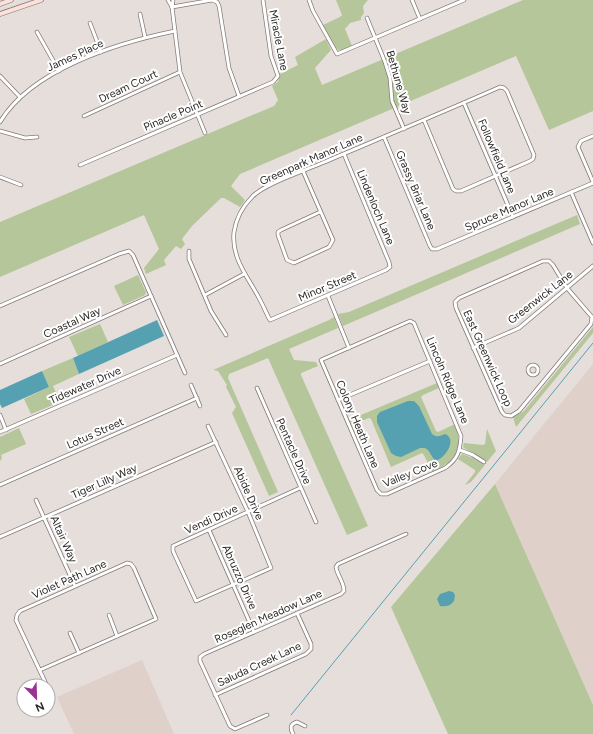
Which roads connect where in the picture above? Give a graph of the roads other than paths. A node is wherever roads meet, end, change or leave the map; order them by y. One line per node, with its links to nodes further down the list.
1 (11, 0): 9 (main road)
2 (41, 0): 11 (main road)
3 (168, 0): 10 (street)
4 (173, 0): 10 (street)
5 (263, 0): 24 (street, Miracle Lane)
6 (309, 0): 19 (street)
7 (412, 0): 14 (street)
8 (464, 0): 14 (street)
9 (0, 4)
10 (172, 7): 16 (street); 25 (street)
11 (0, 14)
12 (140, 14): 18 (street)
13 (367, 18): 19 (street, Bethune Way)
14 (420, 19): 19 (street)
15 (90, 23): 20 (street)
16 (175, 31): 18 (street, James Place); 22 (street)
17 (38, 32): 21 (street)
18 (145, 37): 20 (street, James Place)
19 (376, 38): 32 (street, Bethune Way)
20 (101, 52): 21 (street, James Place)
21 (59, 71): 26 (street, James Place)
22 (180, 72): 28 (street); 29 (street, Dream Court)
23 (0, 76): 26 (street)
24 (274, 82): 25 (street, Pinacle Point)
25 (240, 96): 28 (street, Pinacle Point)
26 (20, 97): 31 (street, James Place)
27 (464, 103): 30 (street, Greenpark Manor Lane); 41 (street, Followfield Lane); 41 (street, Greenpark Manor Lane)
28 (197, 114): 34 (street); 39 (street, Pinacle Point)
29 (84, 116)
30 (424, 120): 32 (street, Greenpark Manor Lane); 41 (street)
31 (0, 122)
32 (404, 129): 37 (street, Greenpark Manor Lane)
33 (0, 131): 36 (street)
34 (205, 133)
35 (593, 136): 43 (street)
36 (37, 137)
37 (384, 137): 38 (street, Greenpark Manor Lane); 49 (street, Grassy Briar Lane)
38 (344, 154): 40 (street, Greenpark Manor Lane); 52 (street, Lindenloch Lane)
39 (80, 165)
40 (303, 172): 46 (street); 53 (street, Greenpark Manor Lane)
41 (496, 176): 47 (street, Followfield Lane)
42 (0, 177): 44 (street)
43 (593, 182): 45 (street, Spruce Manor Lane)
44 (21, 185)
45 (572, 192): 47 (street, Spruce Manor Lane); 48 (street)
46 (320, 212): 46 (street)
47 (513, 217): 49 (street, Spruce Manor Lane)
48 (593, 243)
49 (432, 249)
50 (189, 251): 55 (street)
51 (593, 266): 54 (street, Greenwick Lane)
52 (390, 267): 57 (street, Minor Street)
53 (244, 274): 55 (street); 59 (street, Greenpark Manor Lane)
54 (567, 288): 62 (street, Greenwick Lane); 62 (street, East Greenwick Loop); 68 (street)
55 (205, 295): 60 (street)
56 (151, 296): 58 (street); 63 (street); 65 (street, Coastal Way)
57 (328, 296): 59 (street, Minor Street); 61 (street)
58 (0, 306)
59 (270, 320)
60 (226, 335)
61 (349, 348): 64 (street, Lincoln Ridge Lane); 72 (street, Colony Heath Lane)
62 (473, 348): 68 (street, East Greenwick Loop)
63 (177, 354): 66 (street); 76 (street, Tidewater Drive)
64 (430, 361): 72 (street); 79 (street, Lincoln Ridge Lane)
65 (0, 364)
66 (185, 372)
67 (537, 373): 68 (street)
68 (545, 379)
69 (191, 385): 71 (street)
70 (256, 388): 82 (street, Pentacle Drive)
71 (197, 398): 73 (street); 81 (street, Lotus Street)
72 (338, 400): 83 (street, Colony Heath Lane)
73 (200, 406)
74 (0, 415): 76 (street)
75 (208, 426): 78 (street, Abide Drive)
76 (6, 430): 77 (street, Tidewater Drive)
77 (0, 432)
78 (216, 442): 85 (street, Abide Drive); 86 (street, Tiger Lilly Way)
79 (460, 450): 80 (street); 83 (street, Valley Cove)
80 (484, 462)
81 (0, 485)
82 (300, 488): 85 (street, Vendi Drive); 87 (street, Pentacle Drive)
83 (381, 494)
84 (36, 500): 86 (street, Altair Way)
85 (248, 512): 88 (street, Vendi Drive); 91 (street, Abide Drive)
86 (44, 518): 90 (street, Tiger Lilly Way); 92 (street, Altair Way)
87 (316, 522)
88 (209, 530): 91 (street, Abruzzo Drive); 91 (street, Vendi Drive)
89 (406, 534): 93 (street, Roseglen Meadow Lane)
90 (0, 537)
91 (234, 585): 95 (street, Abruzzo Drive)
92 (75, 586): 97 (street, Violet Path Lane); 99 (street, Violet Path Lane)
93 (297, 613): 95 (street, Roseglen Meadow Lane); 101 (street, Saluda Creek Lane)
94 (108, 615): 97 (street)
95 (254, 632): 101 (street, Roseglen Meadow Lane)
96 (70, 633): 98 (street)
97 (117, 636): 98 (street)
98 (79, 653): 99 (street)
99 (40, 670): 100 (street)
100 (44, 678)
101 (215, 695): 102 (street)
102 (267, 715)
103 (304, 726): 104 (street)
104 (293, 734)

